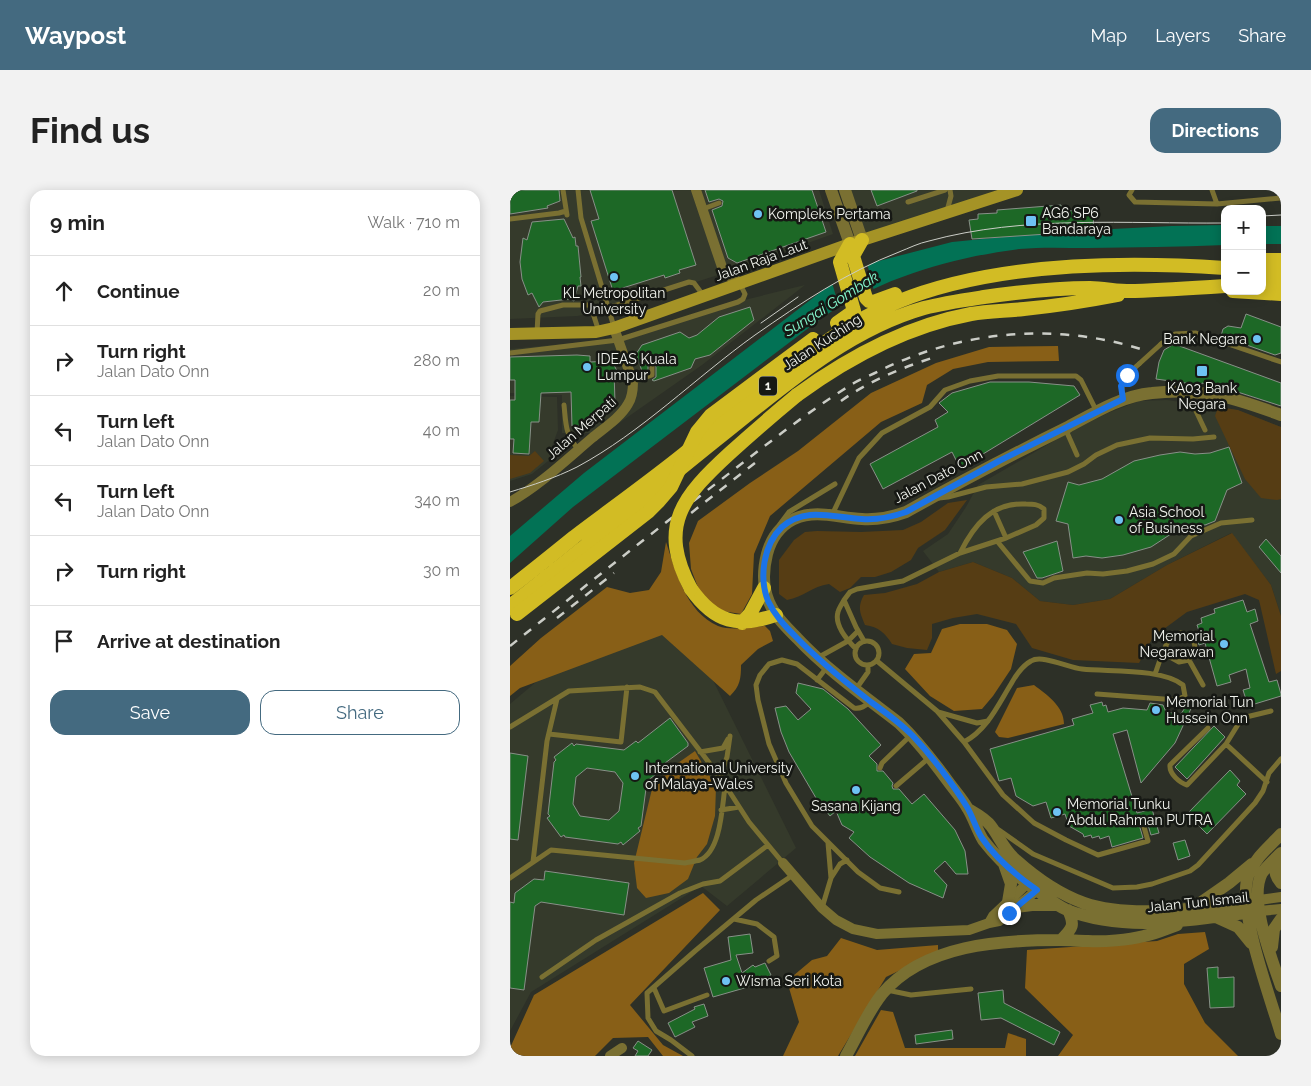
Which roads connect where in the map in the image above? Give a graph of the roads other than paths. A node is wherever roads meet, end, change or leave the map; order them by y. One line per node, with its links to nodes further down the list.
1 (563, 190): 18 (lane)
2 (578, 190): 21 (lane)
3 (696, 190): 16 (street)
4 (831, 190): 19 (street)
5 (845, 190): 19 (street)
6 (945, 190): 13 (lane)
7 (950, 190): 17 (lane)
8 (1018, 190): 11 (main road, Jalan Raja Laut)
9 (1132, 190): 15 (lane)
10 (1212, 190): 15 (lane)
11 (1000, 193): 17 (main road, Jalan Raja Laut)
12 (1281, 198): 15 (lane)
13 (908, 202)
14 (719, 204): 16 (lane)
15 (1217, 204)
16 (702, 209): 33 (street)
17 (946, 212): 19 (main road, Jalan Raja Laut)
18 (510, 220)
19 (855, 247): 27 (highway); 33 (main road, Jalan Raja Laut); 74 (highway, bridge)
20 (598, 249): 21 (lane)
21 (592, 251): 29 (lane)
22 (1266, 260): 23 (highway)
23 (1281, 260)
24 (1221, 261): 25 (highway)
25 (1169, 264): 27 (highway, Jalan Kuching / 1); 28 (highway, Jalan Kuching / 1)
26 (604, 268): 29 (lane)
27 (1066, 268): 71 (highway, Jalan Kuching / 1)
28 (1221, 268)
29 (597, 270): 42 (lane)
30 (1266, 270): 31 (highway)
31 (1281, 270)
32 (1281, 282): 34 (highway)
33 (740, 283): 41 (main road, Jalan Raja Laut); 46 (lane)
34 (1266, 283)
35 (1221, 286): 36 (highway, Jalan Kuching / 1)
36 (1166, 290): 37 (highway); 38 (highway, Jalan Kuching / 1)
37 (1221, 291)
38 (1133, 292): 74 (highway, Jalan Kuching / 1); 76 (highway, bridge)
39 (1266, 293): 40 (highway)
40 (1281, 294)
41 (704, 296): 42 (lane); 46 (main road, Jalan Raja Laut)
42 (608, 308): 46 (lane)
43 (599, 332): 45 (main road, Jalan Raja Laut); 45 (lane); 46 (main road, Jalan Raja Laut)
44 (510, 334): 45 (main road, Jalan Raja Laut)
45 (537, 334)
46 (616, 334): 47 (lane); 50 (street)
47 (510, 353)
48 (1281, 362): 52 (lane, bridge)
49 (652, 367): 50 (lane)
50 (633, 382): 59 (street, Jalan Merpati)
51 (1187, 392): 52 (street, Jalan Dato Onn); 55 (street, Jalan Dato Onn); 57 (lane)
52 (1123, 399): 54 (street, Jalan Dato Onn)
53 (564, 405): 59 (lane)
54 (1098, 412): 56 (street, Jalan Dato Onn); 65 (lane)
55 (1281, 415)
56 (1065, 428): 60 (lane); 62 (street, Jalan Dato Onn)
57 (1205, 430)
58 (1214, 437): 62 (lane)
59 (578, 450): 63 (street, Jalan Merpati)
60 (1078, 455)
61 (835, 484): 67 (lane)
62 (931, 498): 65 (street, Jalan Dato Onn)
63 (510, 502)
64 (994, 510): 68 (lane); 68 (lane); 70 (lane)
65 (832, 515): 67 (street, Jalan Dato Onn)
66 (1252, 520): 69 (lane)
67 (774, 537): 72 (street, Jalan Dato Onn)
68 (1006, 538): 69 (lane)
69 (997, 541): 70 (lane)
70 (960, 552): 73 (lane)
71 (510, 588)
72 (764, 588): 75 (street, Jalan Dato Onn); 76 (highway)
73 (844, 600): 77 (lane); 78 (lane)
74 (512, 613)
75 (776, 615): 76 (highway); 82 (street, Jalan Dato Onn)
76 (742, 622)
77 (858, 632): 78 (lane); 79 (lane)
78 (848, 641): 81 (lane); 82 (lane)
79 (864, 641): 81 (lane); 84 (lane)
80 (1166, 647): 83 (lane); 83 (lane); 87 (lane)
81 (856, 649): 85 (lane)
82 (816, 658): 86 (street, Jalan Dato Onn)
83 (1189, 660): 89 (lane)
84 (877, 661): 85 (lane); 95 (lane)
85 (868, 666): 91 (lane)
86 (827, 667): 88 (lane); 91 (street, Jalan Dato Onn)
87 (1155, 674): 92 (lane); 97 (lane)
88 (817, 680): 94 (lane); 118 (lane)
89 (1203, 685)
90 (627, 687): 93 (lane); 100 (lane); 104 (lane)
91 (855, 690): 94 (street, Jalan Dato Onn)
92 (1098, 694)
93 (557, 699): 98 (lane); 100 (lane)
94 (871, 702): 101 (street, Jalan Dato Onn)
95 (937, 711): 97 (lane); 102 (lane)
96 (1271, 711): 103 (lane)
97 (988, 721): 102 (lane)
98 (510, 727)
99 (1208, 728): 103 (lane)
100 (549, 734): 123 (lane)
101 (912, 735): 105 (street, Jalan Dato Onn); 107 (lane)
102 (964, 742): 115 (lane)
103 (1226, 744): 109 (lane)
104 (700, 752): 108 (lane); 108 (lane)
105 (930, 756): 111 (lane); 113 (street, Jalan Dato Onn)
106 (1281, 759): 109 (lane)
107 (880, 768)
108 (720, 777): 110 (lane)
109 (1267, 782): 116 (lane)
110 (725, 786): 112 (lane); 114 (lane)
111 (896, 786)
112 (739, 807): 114 (lane); 119 (lane)
113 (968, 808): 116 (street, Jalan Dato Onn); 125 (street, Jalan Dato Onn)
114 (721, 810): 123 (lane)
115 (1142, 820)
116 (990, 824): 129 (street, Jalan Dato Onn)
117 (1281, 834): 121 (street)
118 (828, 843): 122 (lane); 128 (lane)
119 (768, 845): 124 (lane); 148 (lane)
120 (1281, 854): 130 (street); 134 (street)
121 (1257, 859): 134 (street); 138 (street)
122 (847, 860): 128 (lane); 131 (lane)
123 (533, 862): 127 (lane)
124 (783, 863): 126 (street)
125 (1004, 864): 129 (street, Jalan Dato Onn); 133 (street)
126 (794, 874): 135 (street); 141 (lane)
127 (510, 878)
128 (831, 878): 135 (lane)
129 (1036, 883): 133 (street); 136 (street, Jalan Tun Ismail); 139 (street, Jalan Tun Ismail)
130 (1281, 883)
131 (899, 892)
132 (1281, 897): 134 (street, Jalan Tun Ismail)
133 (1012, 905): 135 (street); 136 (street)
134 (1253, 906): 137 (street, Jalan Tun Ismail); 138 (street, Jalan Tun Ismail); 140 (street, Jalan Tun Ismail); 145 (street); 146 (street)
135 (822, 908)
136 (1063, 908): 139 (street, Jalan Tun Ismail); 143 (street)
137 (1281, 909)
138 (1192, 914): 139 (street, Jalan Tun Ismail); 140 (street, Jalan Tun Ismail); 144 (street)
139 (1115, 915): 143 (street); 144 (street)
140 (1214, 917): 145 (street)
141 (734, 919): 147 (lane); 150 (lane)
142 (1281, 919): 146 (street)
143 (1068, 940): 144 (street); 152 (street)
144 (1106, 940)
145 (1256, 951): 154 (street)
146 (1271, 955): 149 (street)
147 (769, 961)
148 (542, 976)
149 (1281, 986)
150 (654, 988): 153 (lane); 157 (lane)
151 (971, 989): 152 (lane)
152 (887, 990): 158 (street)
153 (707, 995)
154 (1281, 1034)
155 (622, 1048): 156 (street)
156 (610, 1056)
157 (692, 1056)
158 (846, 1056)

